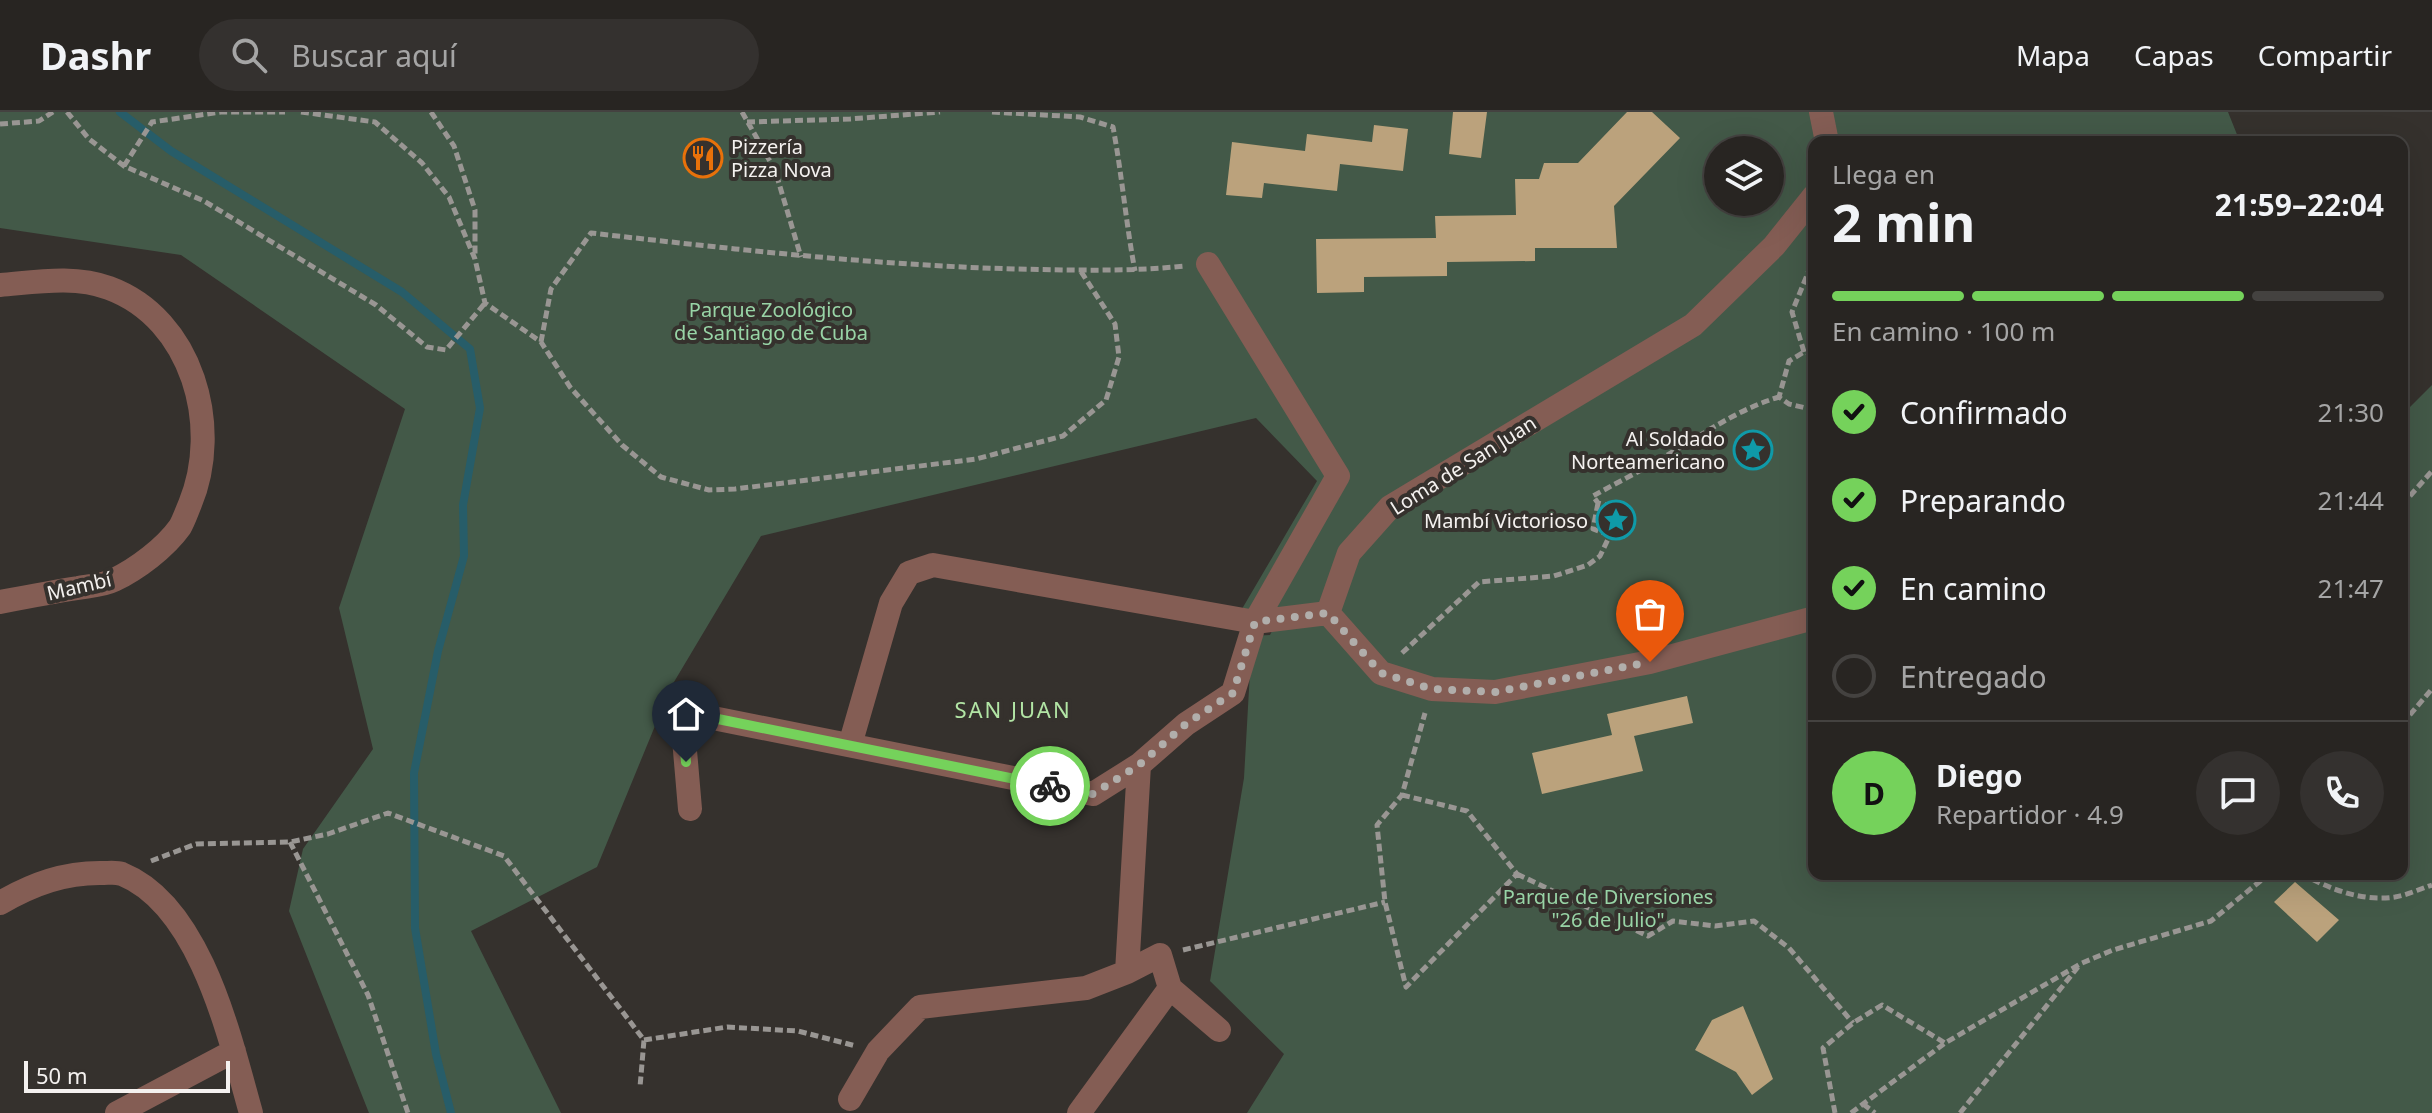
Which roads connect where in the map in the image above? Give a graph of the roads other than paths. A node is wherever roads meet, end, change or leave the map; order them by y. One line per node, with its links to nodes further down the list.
1 (1821, 112): 2 (street)
2 (1826, 136)
3 (1808, 204): 7 (street, Loma de San Juan)
4 (1208, 264): 9 (street)
5 (0, 285): 6 (street, Mambí)
6 (0, 602)
7 (1328, 613): 8 (street); 9 (street)
8 (1808, 620)
9 (1255, 622): 10 (street); 11 (street)
10 (850, 745): 11 (street); 12 (street)
11 (1139, 765): 14 (street)
12 (690, 809)
13 (0, 903): 17 (street)
14 (1127, 972): 15 (street); 18 (street)
15 (1170, 988): 16 (street); 21 (street)
16 (1219, 1030)
17 (234, 1051): 19 (street); 20 (street)
18 (850, 1099)
19 (117, 1113)
20 (251, 1113)
21 (1079, 1113)

